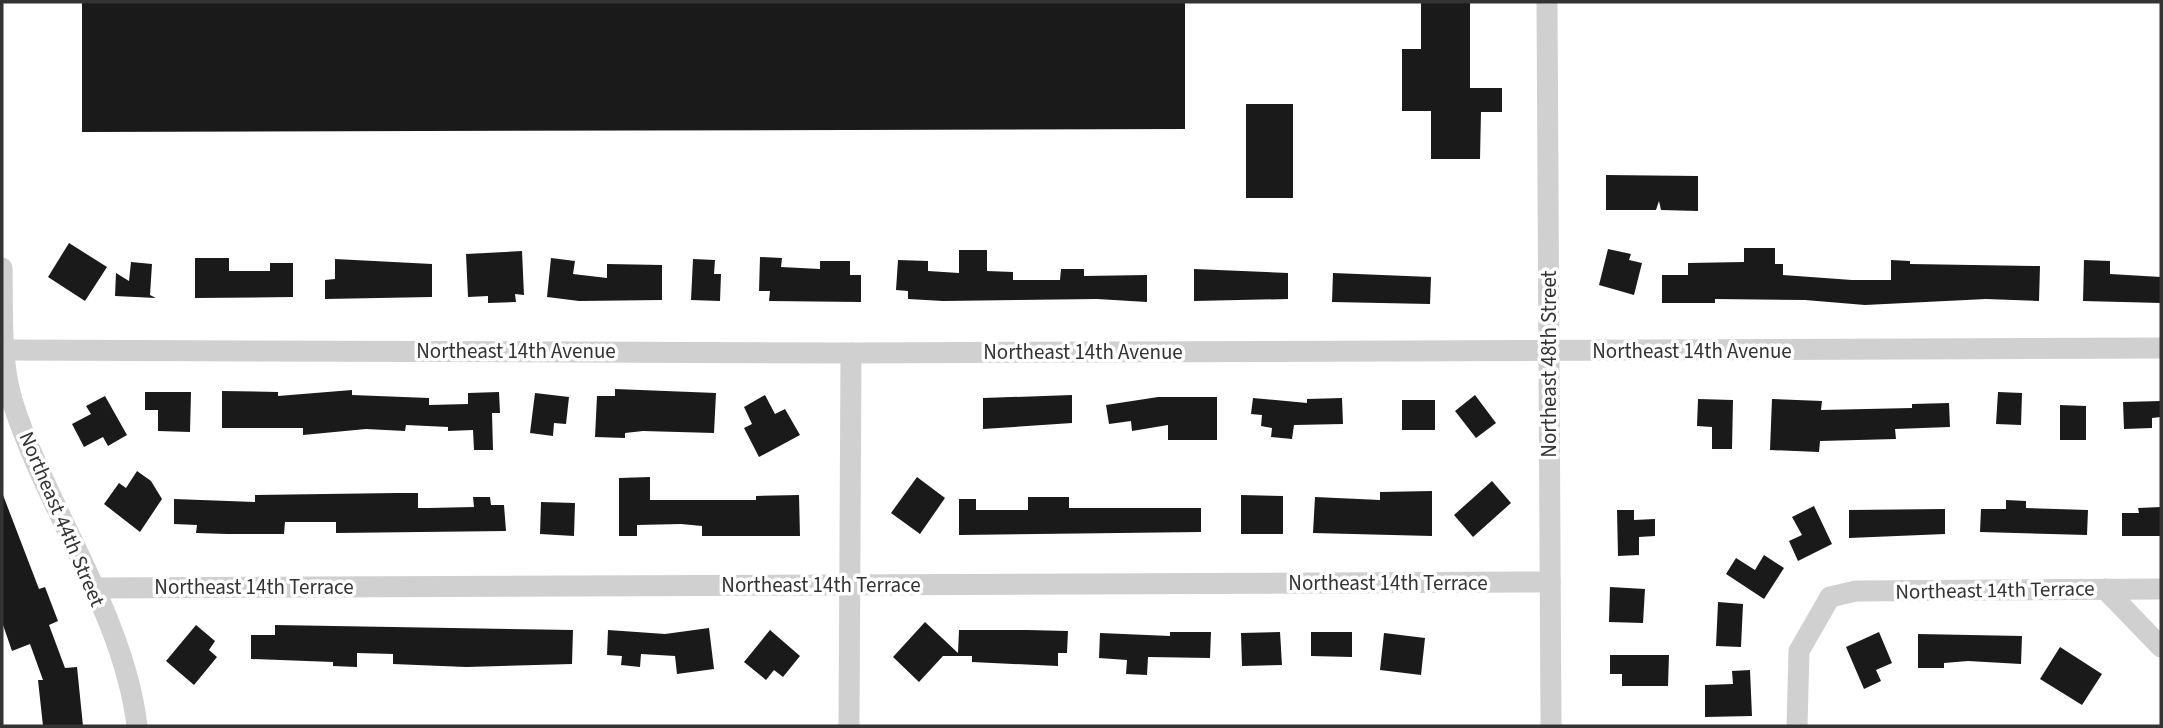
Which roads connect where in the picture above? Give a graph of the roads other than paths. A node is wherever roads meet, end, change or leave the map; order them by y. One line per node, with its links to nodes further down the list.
1 (1547, 2): 5 (street, Northeast 48th Street)
2 (2, 268): 4 (street, Northeast 44th Street)
3 (2161, 348): 5 (street, Northeast 14th Avenue)
4 (5, 349): 6 (street, Northeast 14th Avenue); 9 (street, Northeast 44th Street)
5 (1549, 352): 6 (street, Northeast 14th Avenue); 7 (street, Northeast 48th Street)
6 (851, 353): 8 (street)
7 (1550, 582): 8 (street, Northeast 14th Terrace); 15 (street, Northeast 48th Street)
8 (849, 584): 9 (street, Northeast 14th Terrace); 14 (street)
9 (93, 588): 13 (street, Northeast 44th Street)
10 (2105, 589): 11 (street, Northeast 14th Terrace); 12 (street); 16 (street, Northeast 14th Terrace)
11 (2161, 589)
12 (2161, 647)
13 (137, 726)
14 (849, 726)
15 (1551, 726)
16 (1797, 726)

